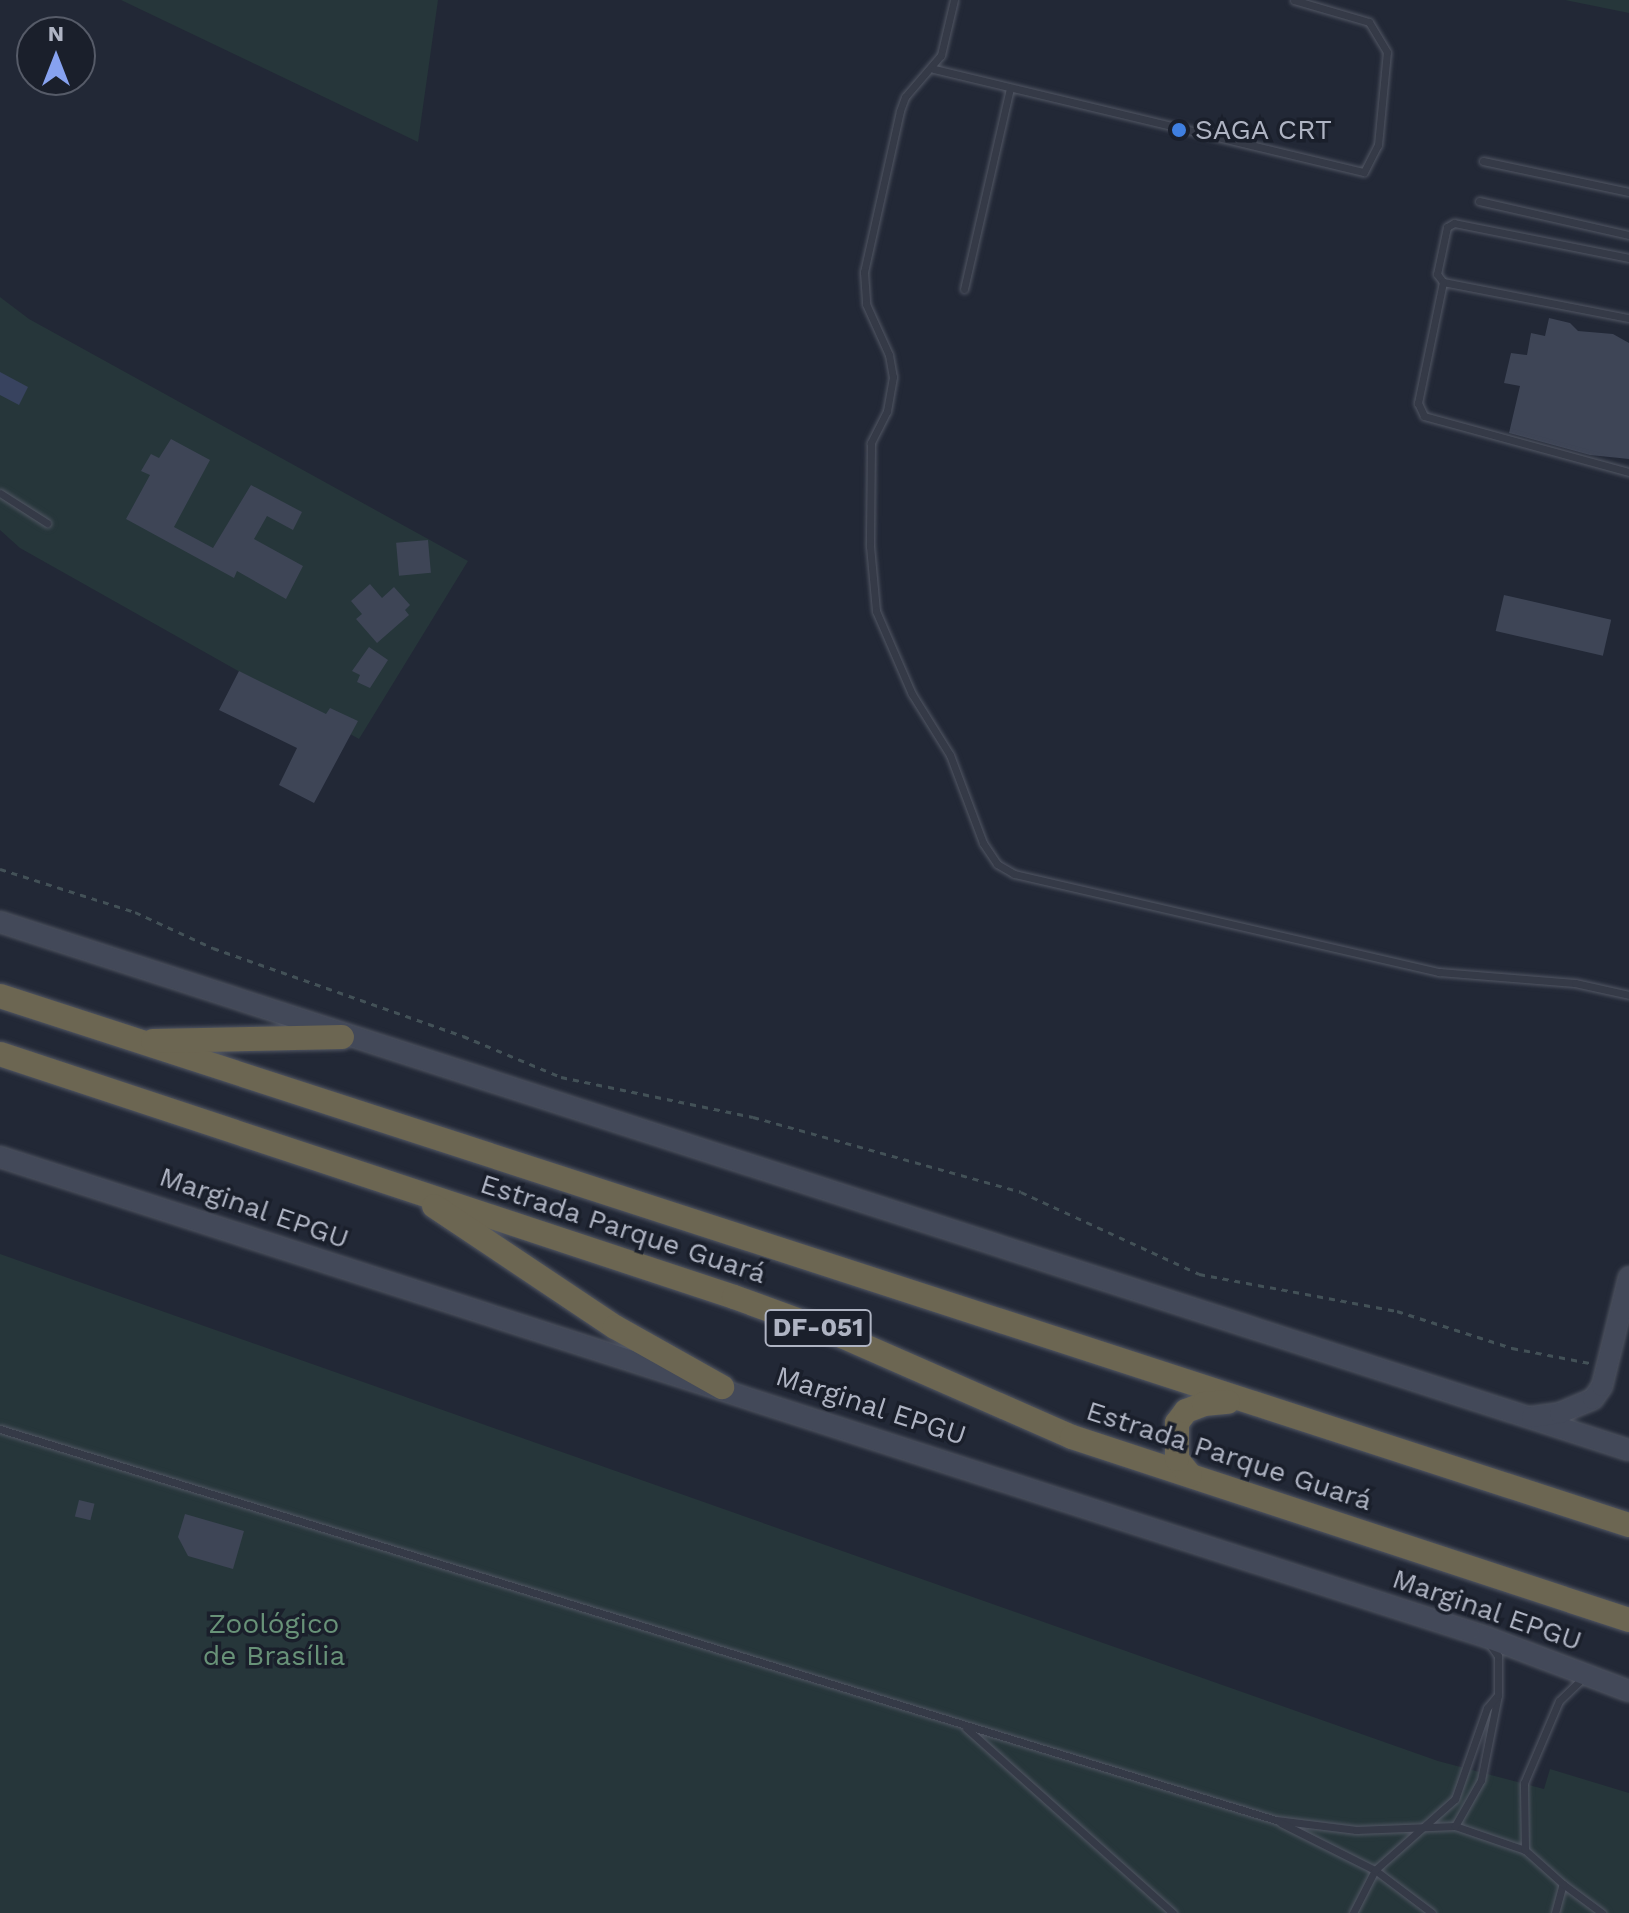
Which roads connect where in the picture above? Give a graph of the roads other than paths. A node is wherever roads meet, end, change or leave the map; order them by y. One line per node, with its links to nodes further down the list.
1 (954, 0): 3 (lane)
2 (1294, 0): 4 (lane)
3 (934, 69): 4 (lane); 17 (lane)
4 (1010, 88): 11 (lane)
5 (1483, 161): 6 (lane)
6 (1629, 192)
7 (1479, 201): 8 (lane)
8 (1629, 235)
9 (1629, 258): 10 (lane)
10 (1443, 282): 12 (lane); 13 (lane)
11 (964, 289)
12 (1629, 318)
13 (1629, 472)
14 (0, 493): 15 (lane)
15 (47, 523)
16 (0, 922): 19 (street)
17 (1629, 995)
18 (0, 996): 20 (highway, Estrada Parque Guará / DF-051)
19 (342, 1037): 20 (highway); 27 (street)
20 (136, 1041): 26 (highway, Estrada Parque Guará / DF-051)
21 (0, 1054): 23 (highway, Estrada Parque Guará / DF-051)
22 (0, 1157): 25 (street, Marginal EPGU)
23 (413, 1191): 25 (highway); 30 (highway, Estrada Parque Guará / DF-051)
24 (1629, 1277): 27 (street)
25 (722, 1387): 33 (street, Marginal EPGU)
26 (1239, 1401): 30 (highway); 31 (highway, Estrada Parque Guará / DF-051)
27 (1525, 1418): 29 (street)
28 (0, 1429): 37 (lane)
29 (1629, 1450)
30 (1190, 1475): 32 (highway, Estrada Parque Guará / DF-051)
31 (1629, 1525)
32 (1629, 1620)
33 (1486, 1637): 34 (street, Marginal EPGU); 36 (lane)
34 (1592, 1675): 35 (street, Marginal EPGU); 41 (lane)
35 (1629, 1691)
36 (1498, 1695): 39 (lane); 40 (lane)
37 (964, 1726): 38 (lane); 44 (lane)
38 (1276, 1820): 40 (lane); 42 (lane)
39 (1455, 1826): 40 (lane); 41 (lane)
40 (1418, 1828): 42 (lane)
41 (1525, 1850): 43 (lane)
42 (1375, 1870): 45 (lane); 46 (lane)
43 (1563, 1884): 47 (lane); 48 (lane)
44 (1173, 1913)
45 (1353, 1913)
46 (1432, 1913)
47 (1555, 1913)
48 (1602, 1913)

